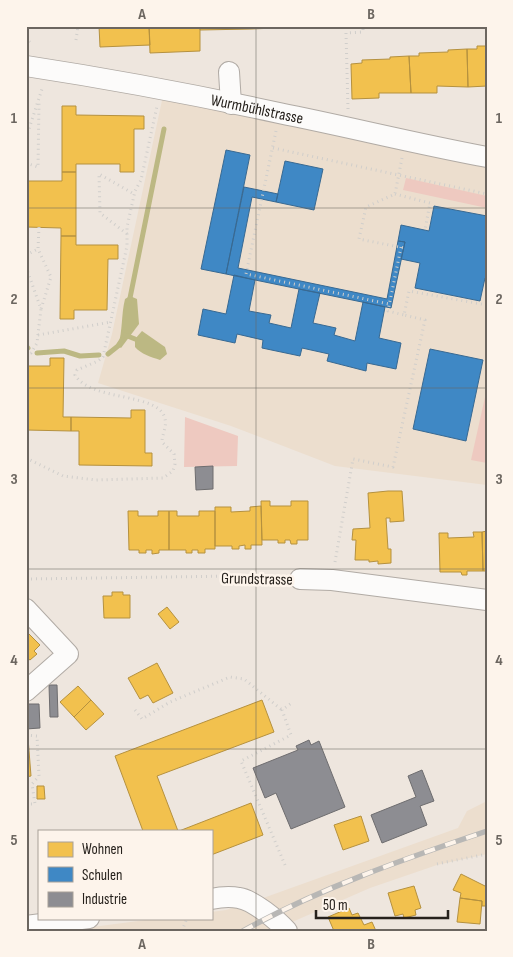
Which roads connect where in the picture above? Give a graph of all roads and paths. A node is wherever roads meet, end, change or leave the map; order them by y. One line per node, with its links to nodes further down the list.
1 (78, 26): 4 (path)
2 (363, 26): 12 (path)
3 (26, 38): 5 (path)
4 (76, 40)
5 (30, 42)
6 (26, 66): 11 (street, Wurmbühlstrasse)
7 (229, 72): 11 (street)
8 (45, 78): 10 (path)
9 (158, 98): 20 (path)
10 (39, 103): 14 (path); 18 (path)
11 (231, 104): 17 (street, Wurmbühlstrasse)
12 (348, 113)
13 (276, 128): 15 (path)
14 (26, 138)
15 (273, 148): 19 (path); 29 (path)
16 (404, 150): 19 (path)
17 (487, 157)
18 (26, 164)
19 (398, 175): 21 (path); 22 (path)
20 (134, 194): 25 (path); 25 (path)
21 (395, 194): 24 (path); 29 (path)
22 (487, 194)
23 (39, 228): 26 (path)
24 (425, 230)
25 (127, 234): 33 (path)
26 (38, 249): 27 (path); 31 (path)
27 (26, 255)
28 (26, 267): 31 (path)
29 (389, 304): 32 (path)
30 (487, 305): 32 (path)
31 (41, 309): 34 (path)
32 (404, 315): 40 (path)
33 (111, 322): 34 (path); 36 (path)
34 (38, 335): 35 (path)
35 (26, 354)
36 (28, 459): 37 (path)
37 (26, 464)
38 (26, 579): 39 (path, Grundstrasse)
39 (300, 579): 40 (street, Grundstrasse)
40 (332, 580): 41 (street, Grundstrasse)
41 (487, 600)
42 (26, 609): 43 (street)
43 (26, 691)
44 (293, 702): 46 (path)
45 (135, 710): 46 (path)
46 (282, 710): 51 (path)
47 (26, 735): 48 (path)
48 (26, 804)
49 (487, 854): 50 (path)
50 (437, 864)
51 (286, 865)
52 (212, 899): 55 (street)
53 (73, 920): 54 (street)
54 (26, 926)
55 (287, 931)

